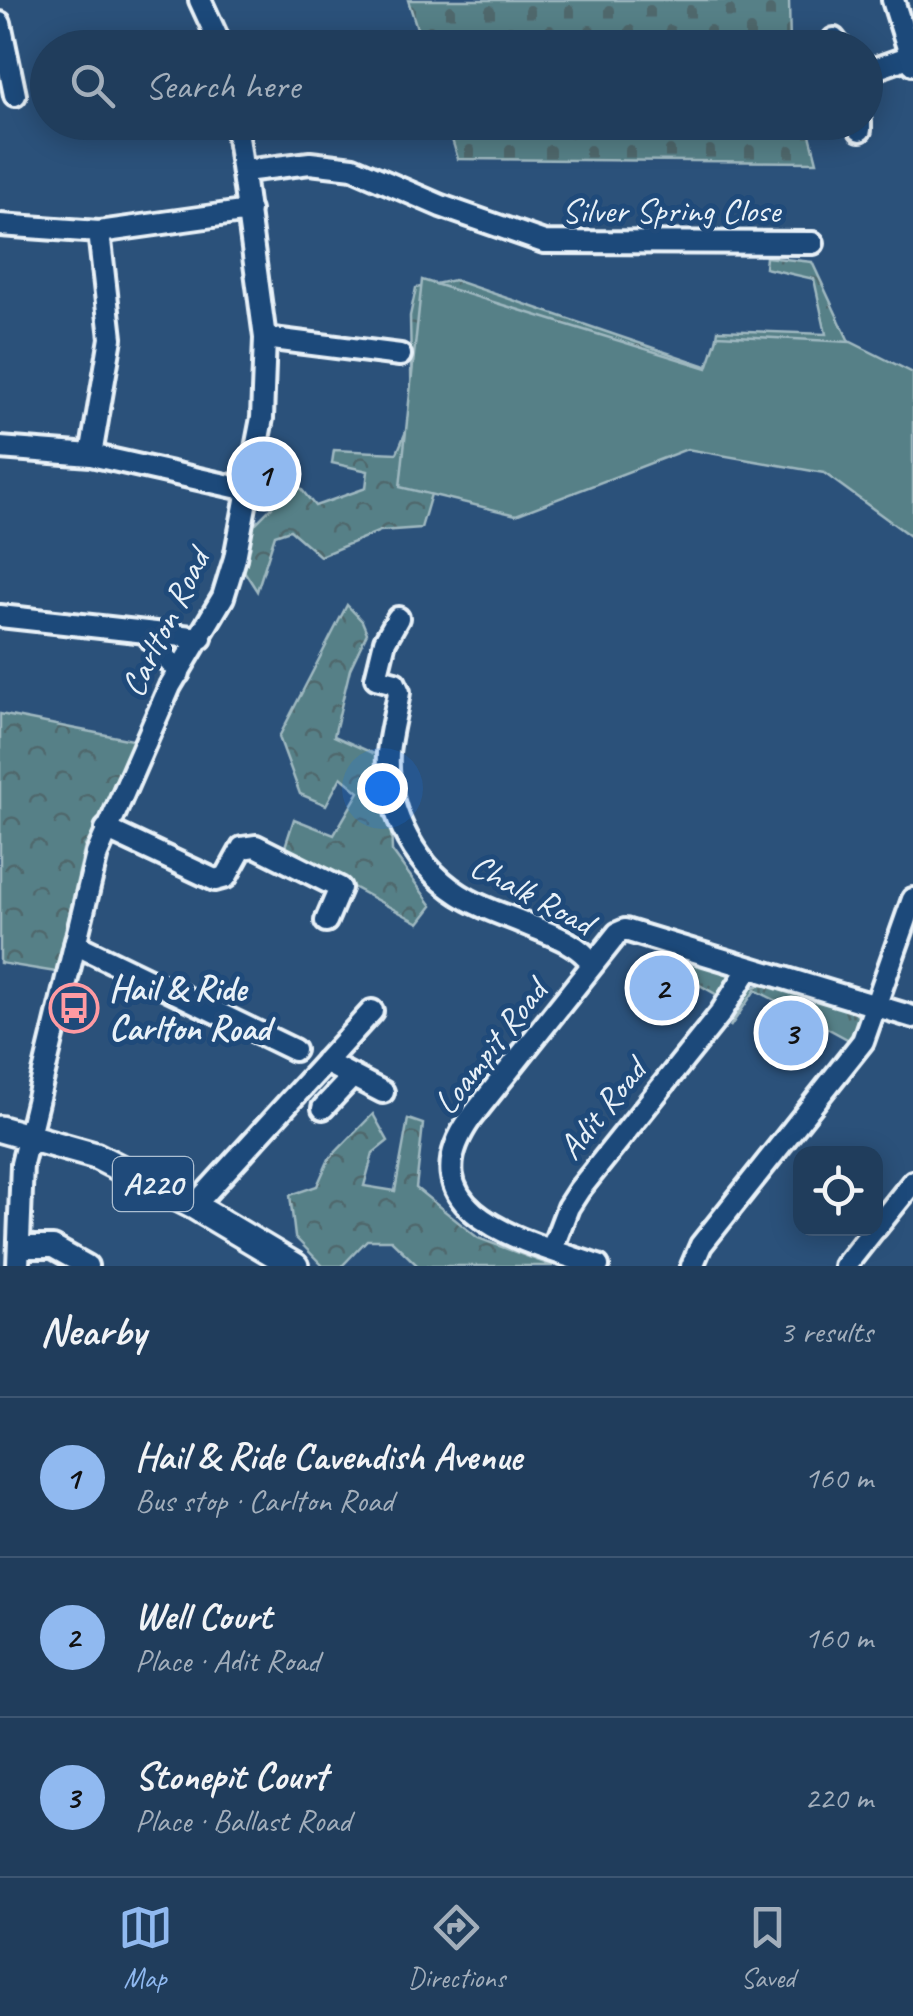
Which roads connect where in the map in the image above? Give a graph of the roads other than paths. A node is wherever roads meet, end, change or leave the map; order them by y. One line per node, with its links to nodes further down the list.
1 (200, 0): 4 (street)
2 (893, 0): 5 (street)
3 (0, 23): 7 (street)
4 (214, 30)
5 (912, 60): 6 (street)
6 (883, 68)
7 (15, 95)
8 (239, 140): 9 (street, Carlton Road)
9 (244, 171): 10 (street, Carlton Road); 13 (street, Silver Spring Close)
10 (249, 211): 12 (street); 14 (street, Carlton Road)
11 (0, 225): 12 (street)
12 (99, 232): 17 (street)
13 (812, 243)
14 (265, 338): 15 (street); 18 (street, Carlton Road)
15 (400, 355)
16 (0, 448): 17 (street)
17 (91, 454): 18 (street)
18 (248, 490): 22 (street, Carlton Road)
19 (0, 616): 21 (street)
20 (398, 618): 28 (street, Chalk Road)
21 (147, 634): 22 (street); 23 (street)
22 (201, 638): 23 (street, Carlton Road)
23 (179, 672): 24 (street, Carlton Road)
24 (106, 829): 26 (street); 27 (street, Carlton Road)
25 (913, 899): 30 (street)
26 (326, 922)
27 (75, 944): 33 (street); 39 (street, Carlton Road)
28 (592, 963): 29 (street, Loampit Road); 44 (street, Loampit Road)
29 (750, 968): 30 (street); 44 (street, Adit Road)
30 (876, 1006): 32 (street); 49 (street)
31 (372, 1011): 34 (street)
32 (913, 1017)
33 (294, 1050)
34 (325, 1062): 35 (street); 41 (street)
35 (353, 1076): 36 (street); 37 (street)
36 (384, 1092)
37 (323, 1108)
38 (0, 1129): 39 (main road, A220)
39 (29, 1138): 41 (main road, A220); 45 (street, Carlton Road)
40 (913, 1182): 42 (street)
41 (194, 1206): 47 (main road, A220)
42 (883, 1218)
43 (869, 1236): 50 (street)
44 (552, 1250): 48 (street, Loampit Road)
45 (18, 1257): 46 (street)
46 (87, 1266)
47 (295, 1266)
48 (598, 1266)
49 (692, 1266)
50 (845, 1266)

